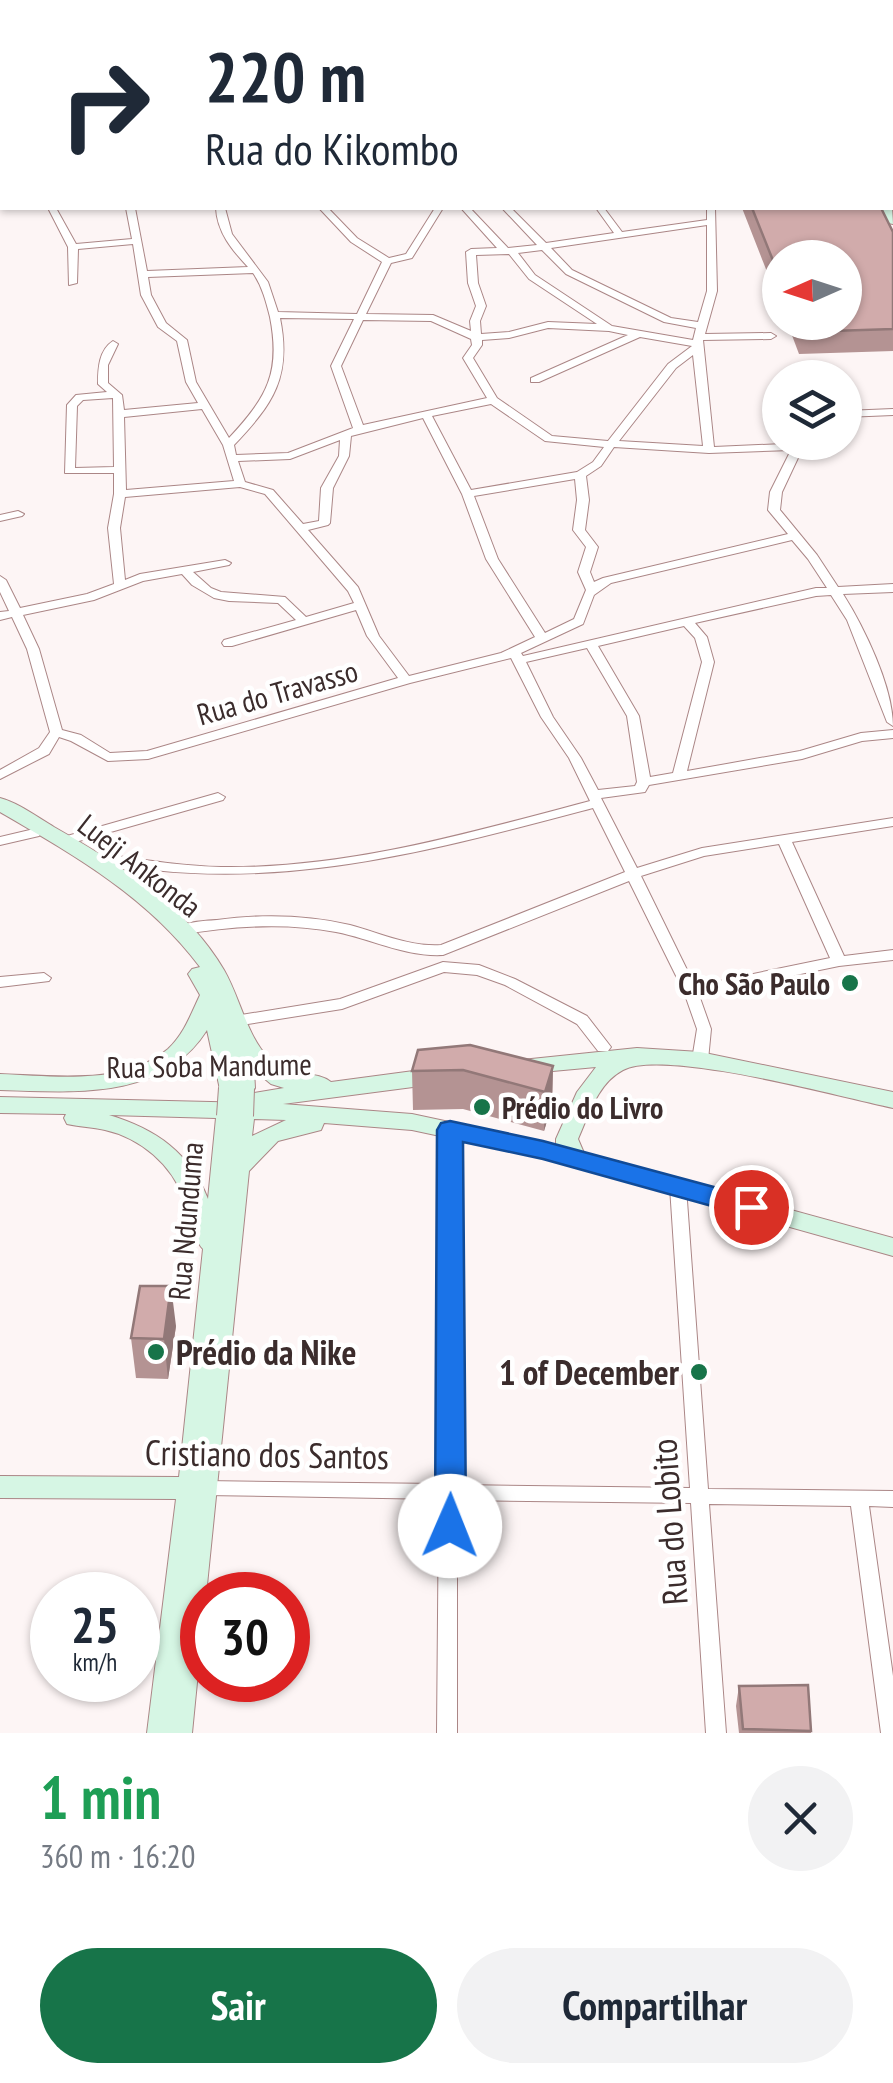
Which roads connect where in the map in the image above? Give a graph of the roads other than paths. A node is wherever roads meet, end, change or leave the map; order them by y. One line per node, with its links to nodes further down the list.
1 (53, 210): 15 (street)
2 (132, 210): 13 (street)
3 (222, 210): 19 (street)
4 (325, 210): 18 (street)
5 (438, 210): 18 (street)
6 (467, 210): 17 (street)
7 (508, 210): 16 (street)
8 (601, 210): 12 (street)
9 (712, 210): 11 (street)
10 (876, 210): 14 (main road)
11 (710, 222): 12 (street); 28 (street)
12 (619, 234): 16 (street)
13 (137, 241): 15 (street); 20 (street)
14 (893, 242)
15 (74, 247): 21 (street)
16 (544, 248): 17 (street); 28 (street)
17 (509, 251): 24 (street); 27 (street)
18 (387, 260): 23 (street)
19 (254, 270): 20 (street); 22 (street)
20 (143, 274): 33 (street)
21 (72, 283)
22 (275, 315): 23 (street); 40 (street)
23 (359, 318): 27 (street); 38 (street)
24 (609, 328): 25 (street); 27 (street)
25 (638, 334): 28 (street); 30 (street)
26 (762, 336): 28 (street)
27 (476, 337): 32 (street)
28 (698, 338): 41 (street); 43 (street)
29 (112, 344): 31 (street)
30 (535, 380)
31 (118, 395): 36 (street); 46 (street)
32 (493, 400): 37 (street); 41 (street)
33 (205, 406): 36 (street); 40 (street)
34 (893, 412): 35 (street)
35 (862, 413)
36 (120, 414): 46 (street)
37 (427, 416): 38 (street); 50 (street)
38 (358, 429): 39 (street)
39 (346, 433): 44 (street); 53 (street)
40 (228, 444): 44 (street)
41 (612, 444): 43 (street); 47 (street)
42 (762, 447): 43 (street)
43 (709, 450)
44 (231, 458): 48 (street)
45 (792, 460): 54 (street)
46 (119, 470): 49 (street)
47 (580, 475): 50 (street); 60 (street)
48 (240, 484): 49 (street); 53 (street)
49 (120, 494): 58 (street)
50 (468, 494): 67 (street)
51 (18, 514): 52 (street)
52 (0, 518)
53 (301, 528): 62 (street)
54 (793, 536): 60 (street); 61 (street)
55 (225, 562): 56 (street)
56 (185, 570): 58 (street); 65 (street)
57 (0, 580): 63 (street)
58 (120, 586): 63 (street)
59 (893, 588): 61 (street, Rua do Travasso)
60 (590, 589): 67 (street)
61 (834, 589): 66 (street, Rua do Travasso); 72 (street)
62 (362, 605): 65 (street); 71 (street)
63 (16, 612): 64 (street); 73 (street)
64 (0, 616)
65 (302, 619): 68 (street)
66 (687, 622): 69 (street, Rua do Travasso); 76 (street)
67 (542, 638): 70 (street)
68 (228, 643)
69 (591, 645): 70 (street, Rua do Travasso); 77 (street)
70 (517, 656): 71 (street, Rua do Travasso); 79 (street)
71 (406, 680): 73 (street, Rua do Travasso)
72 (893, 722)
73 (56, 732): 75 (street)
74 (893, 734): 76 (street)
75 (0, 775)
76 (678, 777): 77 (street)
77 (644, 782): 79 (street)
78 (218, 797): 86 (street)
79 (595, 799): 87 (street); 88 (street)
80 (0, 804): 86 (main road, Lueji Ankonda)
81 (0, 816): 83 (main road, Rua Ndunduma)
82 (893, 822): 84 (street)
83 (34, 833): 85 (street); 97 (main road, Rua Ndunduma)
84 (782, 838): 88 (street); 92 (street)
85 (0, 841)
86 (65, 841): 87 (main road, Lueji Ankonda)
87 (90, 856): 89 (main road, Lueji Ankonda)
88 (630, 875): 90 (street); 96 (street)
89 (179, 930): 90 (street); 97 (main road, Lueji Ankonda)
90 (436, 952): 93 (street)
91 (893, 955): 92 (street)
92 (839, 961): 96 (street)
93 (443, 967): 98 (street); 99 (street)
94 (44, 978): 95 (street)
95 (0, 982)
96 (692, 992): 103 (street)
97 (218, 994): 98 (main road, Rua Ndunduma); 105 (main road); 106 (main road, Rua Ndunduma)
98 (236, 1026): 106 (main road, Rua Ndunduma); 107 (main road, Rua Soba Mandume)
99 (603, 1048): 100 (main road); 102 (main road)
100 (570, 1055): 101 (main road); 104 (main road); 113 (main road)
101 (637, 1056): 102 (main road); 114 (main road)
102 (673, 1058): 103 (main road)
103 (700, 1060): 108 (main road)
104 (492, 1063)
105 (0, 1082)
106 (236, 1088): 111 (main road, Rua Ndunduma, bridge)
107 (0, 1092)
108 (893, 1100)
109 (0, 1105): 112 (main road)
110 (0, 1114): 118 (main road)
111 (235, 1116): 115 (main road, Rua Ndunduma); 118 (main road, Rua Ndunduma)
112 (450, 1130): 113 (main road); 115 (main road); 121 (street)
113 (534, 1148): 114 (main road)
114 (576, 1159): 116 (main road)
115 (238, 1168): 120 (main road, Rua Ndunduma)
116 (678, 1187): 117 (main road); 122 (street, Rua do Lobito)
117 (893, 1247)
118 (213, 1259): 120 (main road, Rua Ndunduma)
119 (0, 1487): 120 (main road, Cristiano dos Santos)
120 (198, 1488): 121 (street, Cristiano dos Santos); 125 (main road, Rua Ndunduma); 126 (main road, Rua Ndunduma)
121 (451, 1491): 122 (street, Cristiano dos Santos); 127 (street)
122 (699, 1496): 123 (street, Cristiano dos Santos); 128 (street, Rua do Lobito)
123 (859, 1498): 124 (street, Cristiano dos Santos); 129 (street)
124 (893, 1499)
125 (161, 1733)
126 (178, 1733)
127 (447, 1733)
128 (716, 1733)
129 (891, 1733)

